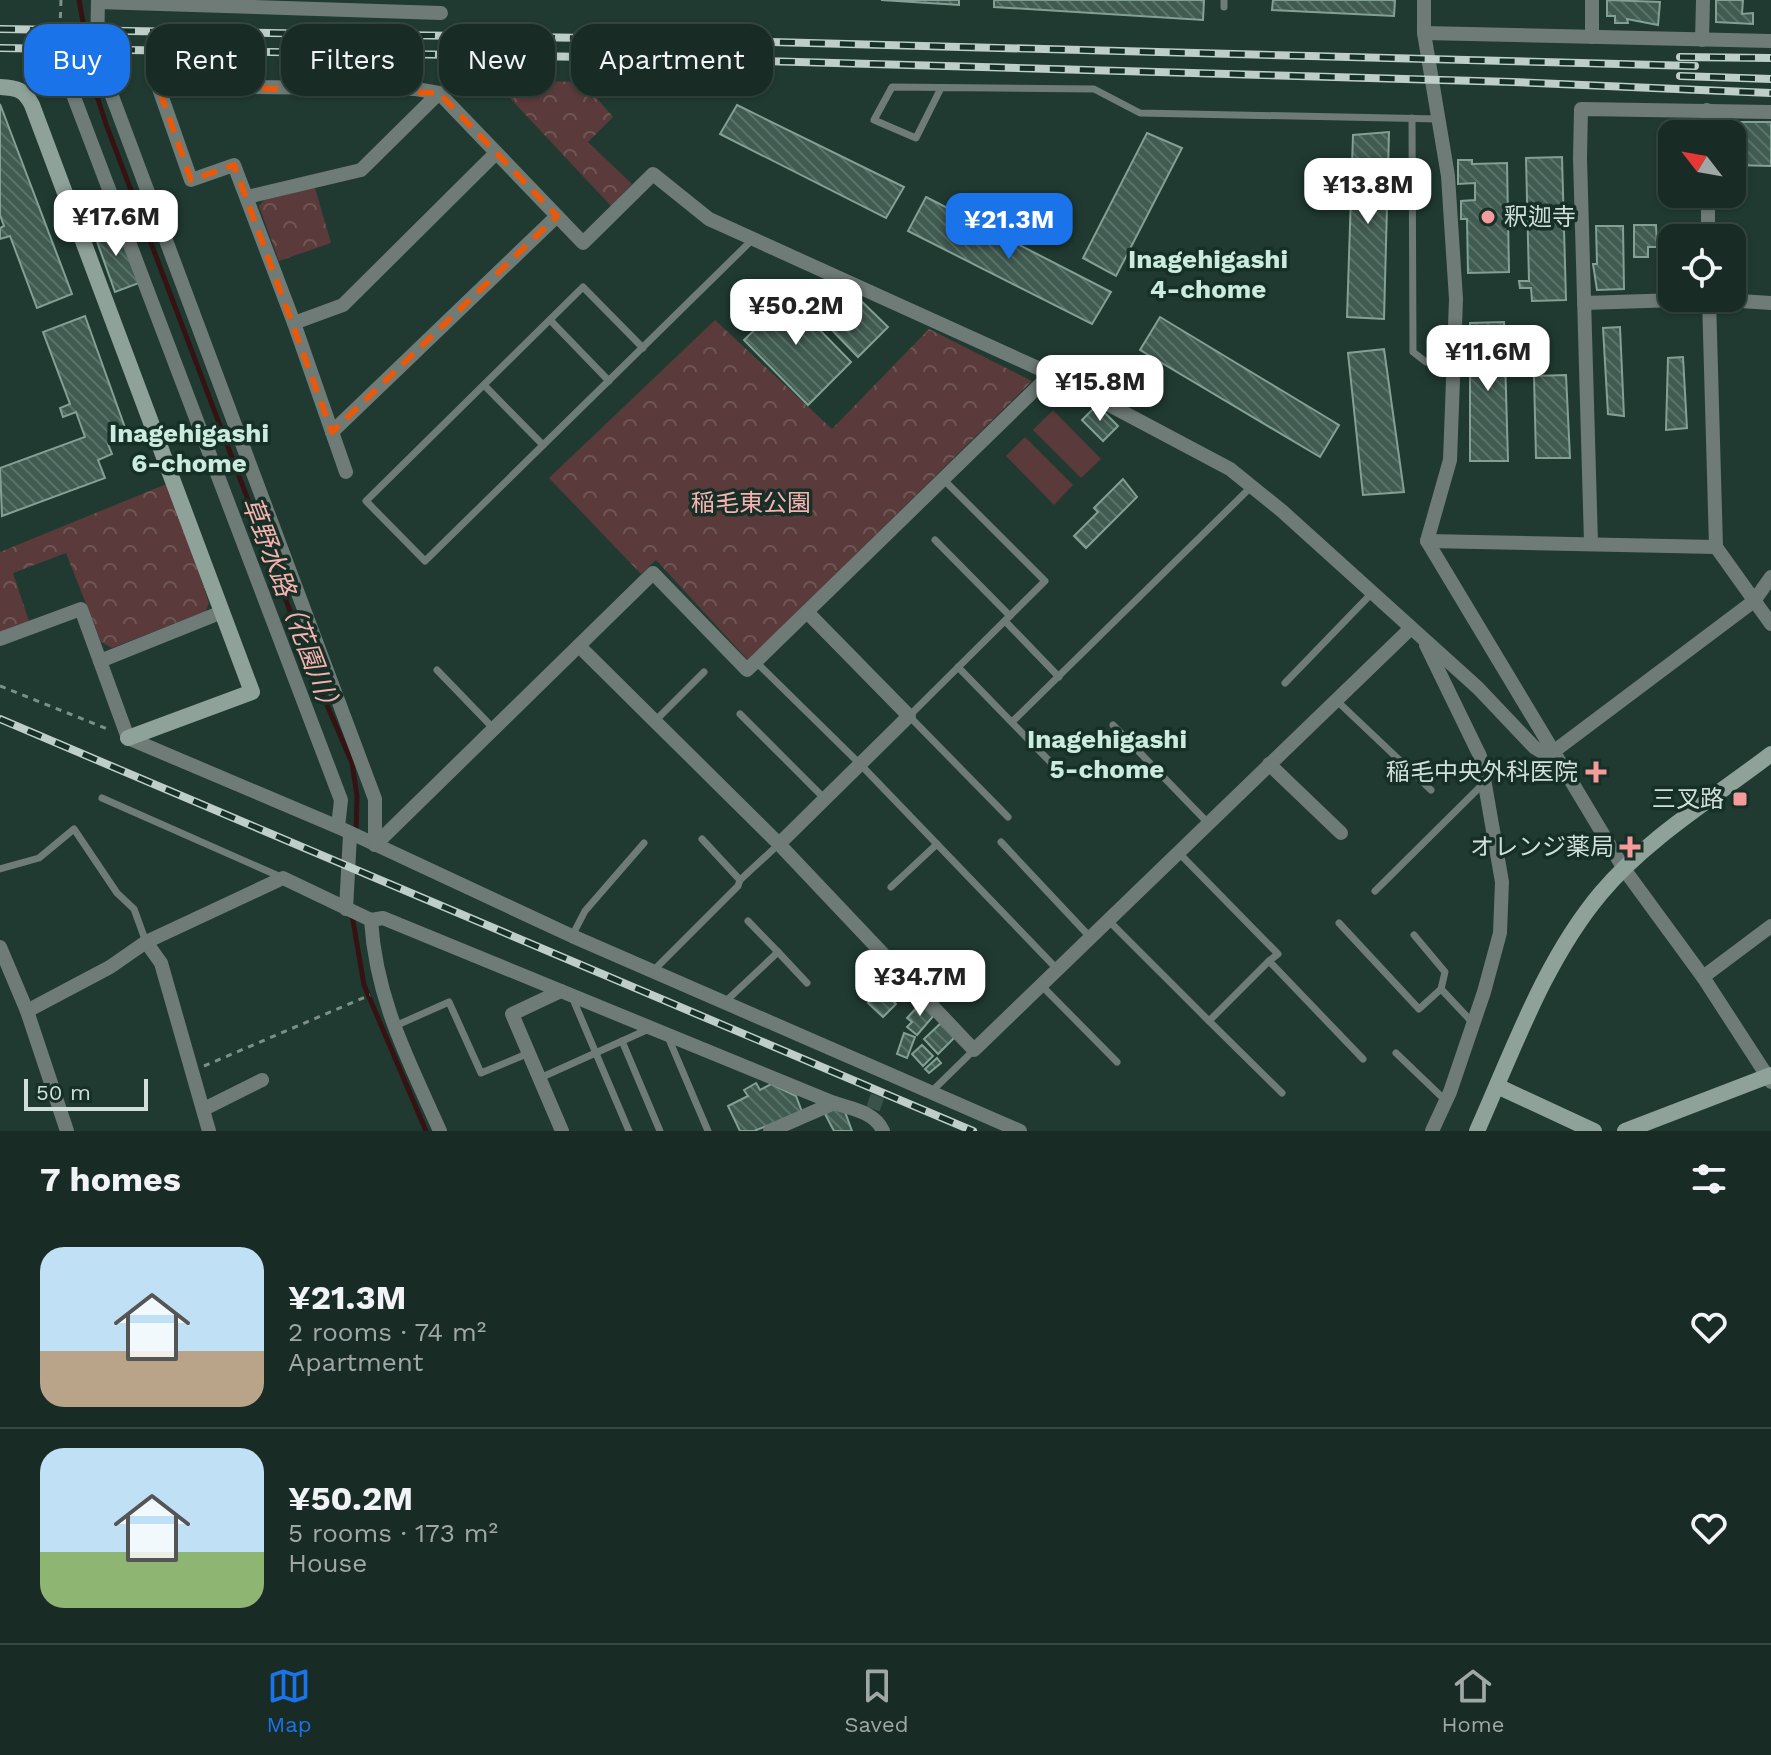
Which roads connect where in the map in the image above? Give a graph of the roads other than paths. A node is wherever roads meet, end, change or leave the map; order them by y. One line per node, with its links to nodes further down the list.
1 (1424, 0): 6 (street)
2 (1592, 0): 7 (street)
3 (1703, 0): 8 (street)
4 (98, 1): 5 (street); 89 (street)
5 (441, 13)
6 (1424, 33): 7 (street); 18 (street)
7 (1592, 37): 8 (street)
8 (1702, 40): 9 (street)
9 (1771, 41)
10 (9, 87): 48 (street)
11 (941, 88): 11 (lane); 17 (lane)
12 (439, 93): 21 (street); 21 (street)
13 (74, 96): 82 (street)
14 (442, 96): 20 (street)
15 (1707, 110): 16 (street); 19 (street); 26 (street)
16 (1771, 112)
17 (1412, 118): 18 (lane); 32 (lane)
18 (1439, 119): 32 (street)
19 (1707, 120)
20 (496, 153): 22 (street); 30 (street)
21 (247, 197): 30 (street)
22 (557, 216): 23 (street); 36 (street)
23 (754, 239): 31 (lane); 33 (street)
24 (1658, 300): 26 (street)
25 (1746, 301): 27 (street)
26 (1584, 303): 43 (street)
27 (1771, 303)
28 (1709, 312): 44 (street)
29 (550, 320): 31 (lane); 34 (lane); 35 (lane)
30 (294, 323): 36 (street)
31 (643, 348): 34 (lane)
32 (1454, 366): 42 (street)
33 (1051, 374): 39 (street); 40 (street)
34 (609, 381): 37 (lane)
35 (484, 385): 37 (lane); 37 (lane)
36 (332, 432): 38 (street)
37 (543, 445)
38 (346, 472)
39 (944, 480): 49 (street); 50 (lane)
40 (1252, 486): 46 (street); 61 (lane)
41 (935, 540): 50 (lane)
42 (1427, 541): 43 (street); 72 (street)
43 (1591, 543): 44 (street)
44 (1716, 547): 47 (street)
45 (1771, 577): 47 (street)
46 (1372, 593): 52 (street); 62 (lane)
47 (1754, 601): 51 (street); 72 (street)
48 (222, 612): 56 (street); 70 (street)
49 (807, 612): 57 (street); 65 (street)
50 (1007, 618): 58 (lane); 61 (lane)
51 (1771, 624)
52 (1410, 629): 54 (street); 63 (street)
53 (0, 639): 56 (street)
54 (1423, 639): 72 (street); 76 (street)
55 (579, 646): 57 (street); 66 (street); 69 (street)
56 (100, 661): 70 (street)
57 (756, 662): 73 (lane)
58 (958, 667): 65 (lane); 67 (lane)
59 (437, 670): 69 (lane)
60 (704, 672): 66 (lane)
61 (1059, 677): 67 (lane)
62 (1285, 683)
63 (1336, 700): 74 (street); 77 (lane)
64 (740, 714): 79 (lane)
65 (909, 716): 73 (street); 80 (lane)
66 (656, 720): 87 (street)
67 (1012, 722): 75 (lane)
68 (1113, 725): 81 (lane)
69 (494, 729): 89 (street)
70 (128, 738): 82 (street)
71 (1771, 754): 92 (street)
72 (1556, 757): 92 (street)
73 (860, 764): 79 (street); 88 (lane)
74 (1269, 764): 81 (street); 83 (street)
75 (1059, 771)
76 (1486, 781): 96 (lane); 120 (street)
77 (1431, 790)
78 (102, 798): 93 (lane)
79 (825, 799): 87 (street)
80 (1008, 817)
81 (1208, 823): 90 (street)
82 (344, 831): 89 (street); 97 (street)
83 (1341, 833)
84 (702, 839): 94 (lane)
85 (1001, 842): 105 (lane)
86 (644, 843): 104 (lane)
87 (779, 844): 94 (lane); 124 (street)
88 (937, 844): 95 (lane); 110 (lane)
89 (375, 845): 104 (street)
90 (1178, 852): 99 (street); 109 (lane)
91 (0, 869): 106 (lane)
92 (1624, 869): 112 (street); 134 (street)
93 (283, 878): 97 (street); 106 (street)
94 (740, 880): 111 (lane)
95 (891, 887)
96 (1375, 891)
97 (346, 909): 98 (street)
98 (371, 920): 116 (street); 121 (street)
99 (1108, 920): 105 (street); 119 (lane)
100 (748, 921): 108 (lane)
101 (1339, 923): 115 (lane)
102 (1771, 926): 112 (street)
103 (1414, 935): 115 (lane)
104 (572, 936): 111 (street)
105 (1090, 937): 110 (street)
106 (146, 942): 118 (street); 140 (street)
107 (0, 947): 118 (street)
108 (778, 952): 113 (lane); 117 (lane)
109 (1269, 961): 119 (lane); 128 (lane)
110 (1057, 969): 114 (street)
111 (653, 971): 117 (street)
112 (1703, 977): 132 (street)
113 (807, 983)
114 (1041, 985): 124 (street); 129 (lane)
115 (1441, 989): 120 (lane)
116 (566, 992): 122 (street); 125 (street); 126 (lane)
117 (725, 1002): 130 (street)
118 (27, 1011): 141 (street)
119 (1209, 1021): 137 (lane)
120 (1474, 1024): 138 (street)
121 (393, 1027): 125 (lane); 143 (street)
122 (659, 1031): 123 (lane); 139 (street); 147 (lane)
123 (622, 1041): 126 (lane); 146 (lane)
124 (974, 1050): 136 (lane)
125 (529, 1053): 131 (street)
126 (596, 1053): 131 (lane); 145 (lane)
127 (1396, 1053): 138 (lane)
128 (1363, 1059)
129 (1117, 1062)
130 (886, 1074): 135 (street); 136 (street)
131 (540, 1078): 144 (street)
132 (1770, 1078): 154 (street)
133 (262, 1080): 140 (street)
134 (1497, 1086): 152 (street); 153 (street)
135 (880, 1088)
136 (930, 1093): 150 (street)
137 (1282, 1093)
138 (1446, 1101): 151 (street)
139 (834, 1103): 148 (street); 149 (street)
140 (204, 1109): 142 (street)
141 (67, 1131)
142 (209, 1131)
143 (440, 1131)
144 (562, 1131)
145 (629, 1131)
146 (660, 1131)
147 (708, 1131)
148 (770, 1131)
149 (883, 1131)
150 (1020, 1131)
151 (1432, 1131)
152 (1477, 1131)
153 (1594, 1131)
154 (1625, 1131)

